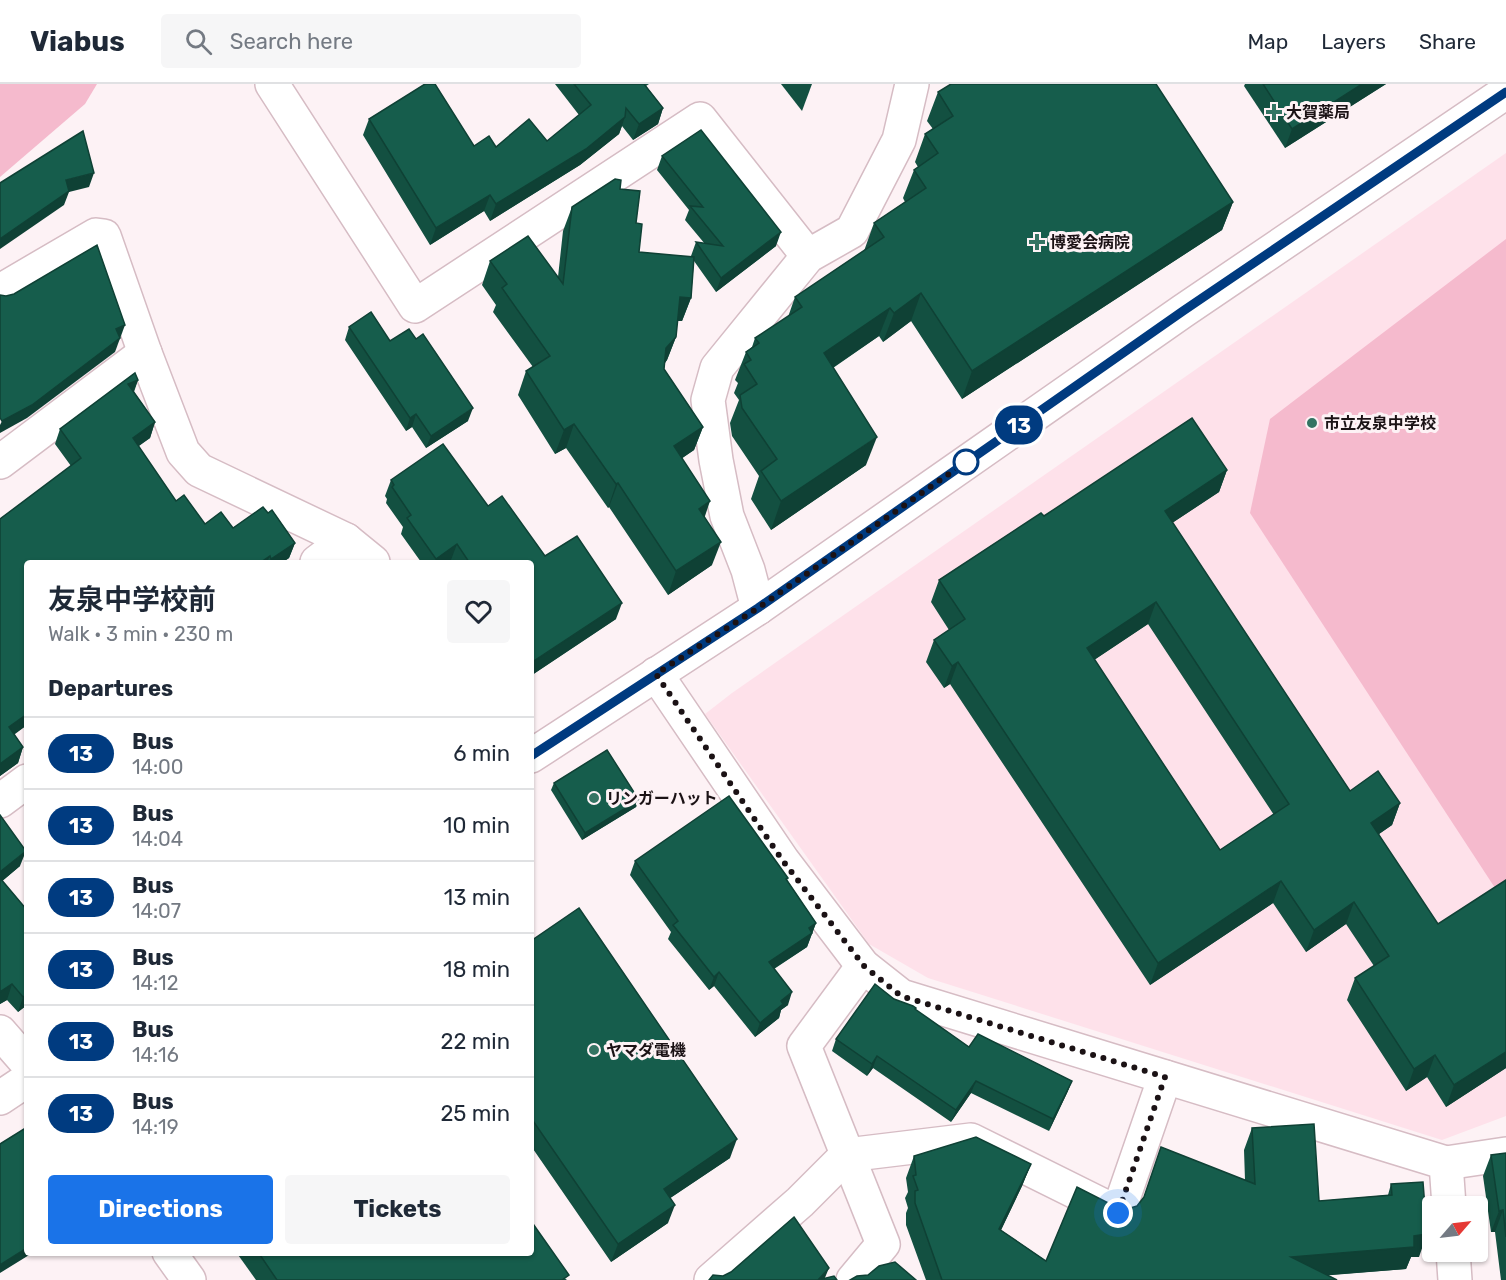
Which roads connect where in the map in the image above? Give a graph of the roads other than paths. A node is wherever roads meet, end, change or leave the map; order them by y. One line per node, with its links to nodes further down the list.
1 (272, 84): 4 (street)
2 (912, 84): 4 (street)
3 (1506, 92): 11 (street)
4 (808, 256): 11 (street)
5 (0, 291): 6 (street)
6 (145, 353): 7 (street); 8 (street)
7 (0, 462)
8 (346, 540): 9 (street); 10 (street)
9 (319, 560)
10 (371, 560)
11 (758, 608): 12 (street)
12 (656, 674): 13 (street); 16 (street)
13 (534, 754)
14 (24, 783): 15 (street)
15 (0, 801)
16 (864, 966): 19 (street); 23 (street)
17 (0, 1032): 18 (street)
18 (24, 1060)
19 (1165, 1077): 23 (street); 24 (street)
20 (24, 1082): 21 (street)
21 (0, 1098)
22 (1506, 1154): 24 (street)
23 (848, 1155): 29 (street); 30 (street)
24 (1446, 1163): 25 (street)
25 (1448, 1196)
26 (171, 1256): 28 (street)
27 (1454, 1262): 31 (street)
28 (189, 1280)
29 (711, 1280)
30 (853, 1280)
31 (1455, 1280)

